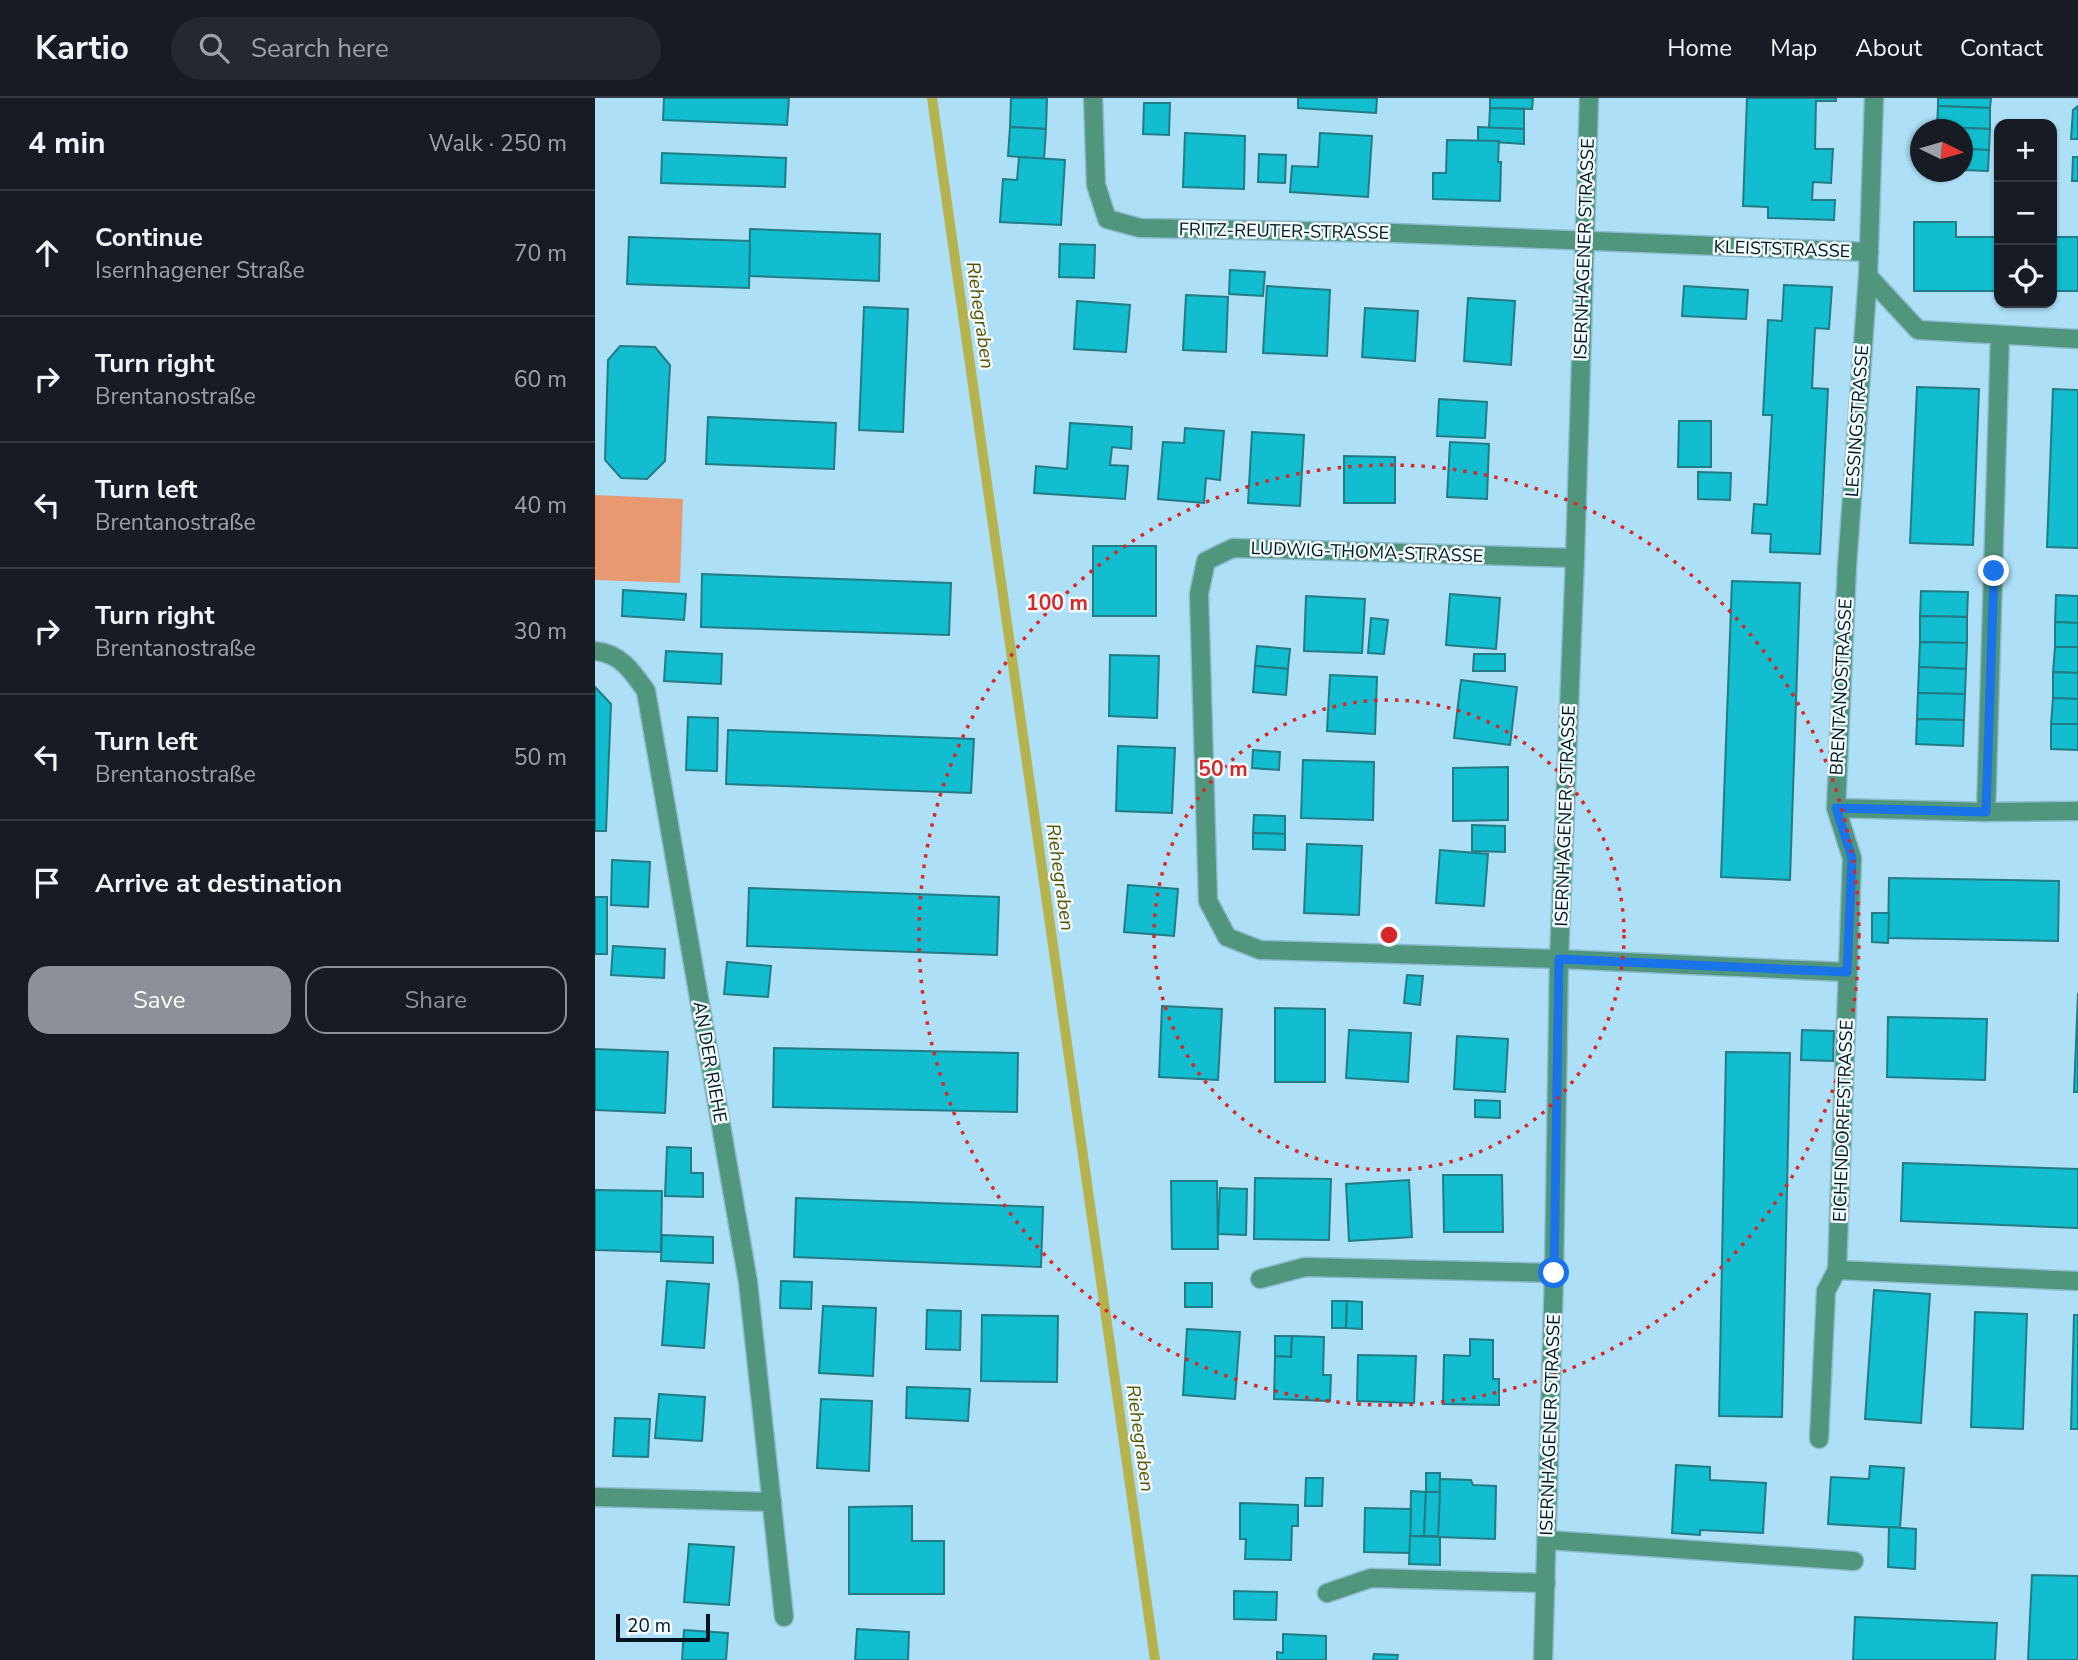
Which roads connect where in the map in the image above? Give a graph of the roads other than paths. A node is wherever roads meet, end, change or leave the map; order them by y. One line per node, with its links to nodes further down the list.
1 (1093, 98): 4 (street, FRITZ-REUTER-STRASSE)
2 (1589, 98): 4 (street, ISERNHAGENER STRASSE)
3 (1874, 98): 5 (street, KLEISTSTRASSE)
4 (1584, 241): 5 (street, KLEISTSTRASSE); 9 (street, ISERNHAGENER STRASSE)
5 (1869, 252): 6 (street, LESSINGSTRASSE)
6 (1868, 276): 7 (street); 10 (street, LESSINGSTRASSE)
7 (2000, 335): 8 (street); 14 (street)
8 (2078, 339)
9 (1575, 558): 15 (street, ISERNHAGENER STRASSE); 15 (street, LUDWIG-THOMA-STRASSE)
10 (1847, 566): 12 (street, BRENTANOSTRASSE)
11 (595, 651): 23 (street, AN DER RIEHE)
12 (1836, 808): 14 (street); 16 (street, BRENTANOSTRASSE)
13 (2078, 811): 14 (street)
14 (1986, 812)
15 (1559, 959): 16 (street); 18 (street, ISERNHAGENER STRASSE)
16 (1847, 972): 17 (street, EICHENDORFFSTRASSE)
17 (1837, 1270): 20 (street); 21 (street, EICHENDORFFSTRASSE)
18 (1554, 1273): 19 (street); 24 (street, ISERNHAGENER STRASSE)
19 (1261, 1279)
20 (2078, 1281)
21 (1819, 1439)
22 (595, 1497): 23 (street)
23 (772, 1502): 28 (street, AN DER RIEHE)
24 (1547, 1541): 25 (street); 26 (street, ISERNHAGENER STRASSE)
25 (1854, 1561)
26 (1545, 1583): 27 (street); 29 (street, ISERNHAGENER STRASSE)
27 (1327, 1593)
28 (784, 1617)
29 (1543, 1660)

